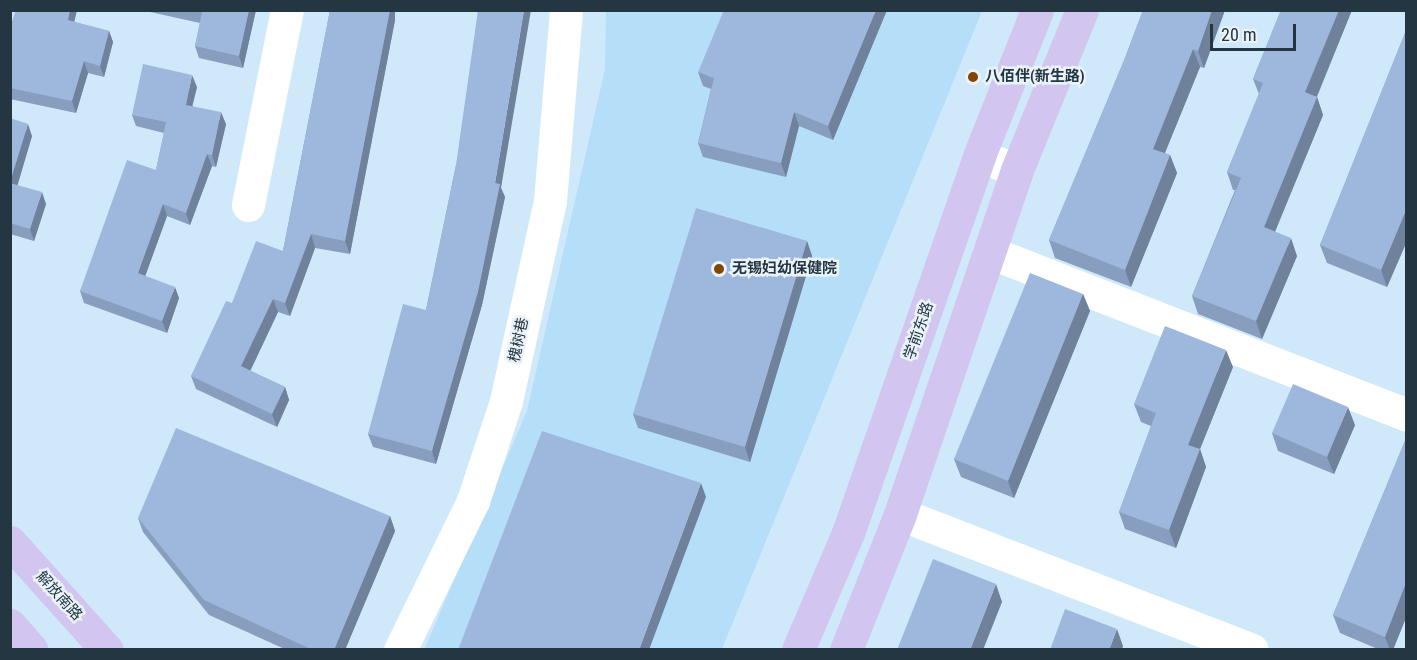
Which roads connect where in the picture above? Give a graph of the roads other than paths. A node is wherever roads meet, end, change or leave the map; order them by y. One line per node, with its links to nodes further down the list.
1 (287, 10): 7 (street)
2 (566, 10): 13 (street, 槐树巷)
3 (1037, 10): 5 (main road, 学前东路)
4 (1082, 10): 6 (main road)
5 (980, 156): 6 (street); 14 (main road, 学前东路)
6 (1017, 170): 8 (main road)
7 (248, 206)
8 (989, 252): 9 (street); 10 (main road)
9 (1407, 415)
10 (900, 514): 15 (main road); 16 (street)
11 (10, 542): 12 (main road, 解放南路)
12 (107, 650)
13 (400, 650)
14 (798, 650)
15 (846, 650)
16 (1252, 650)

